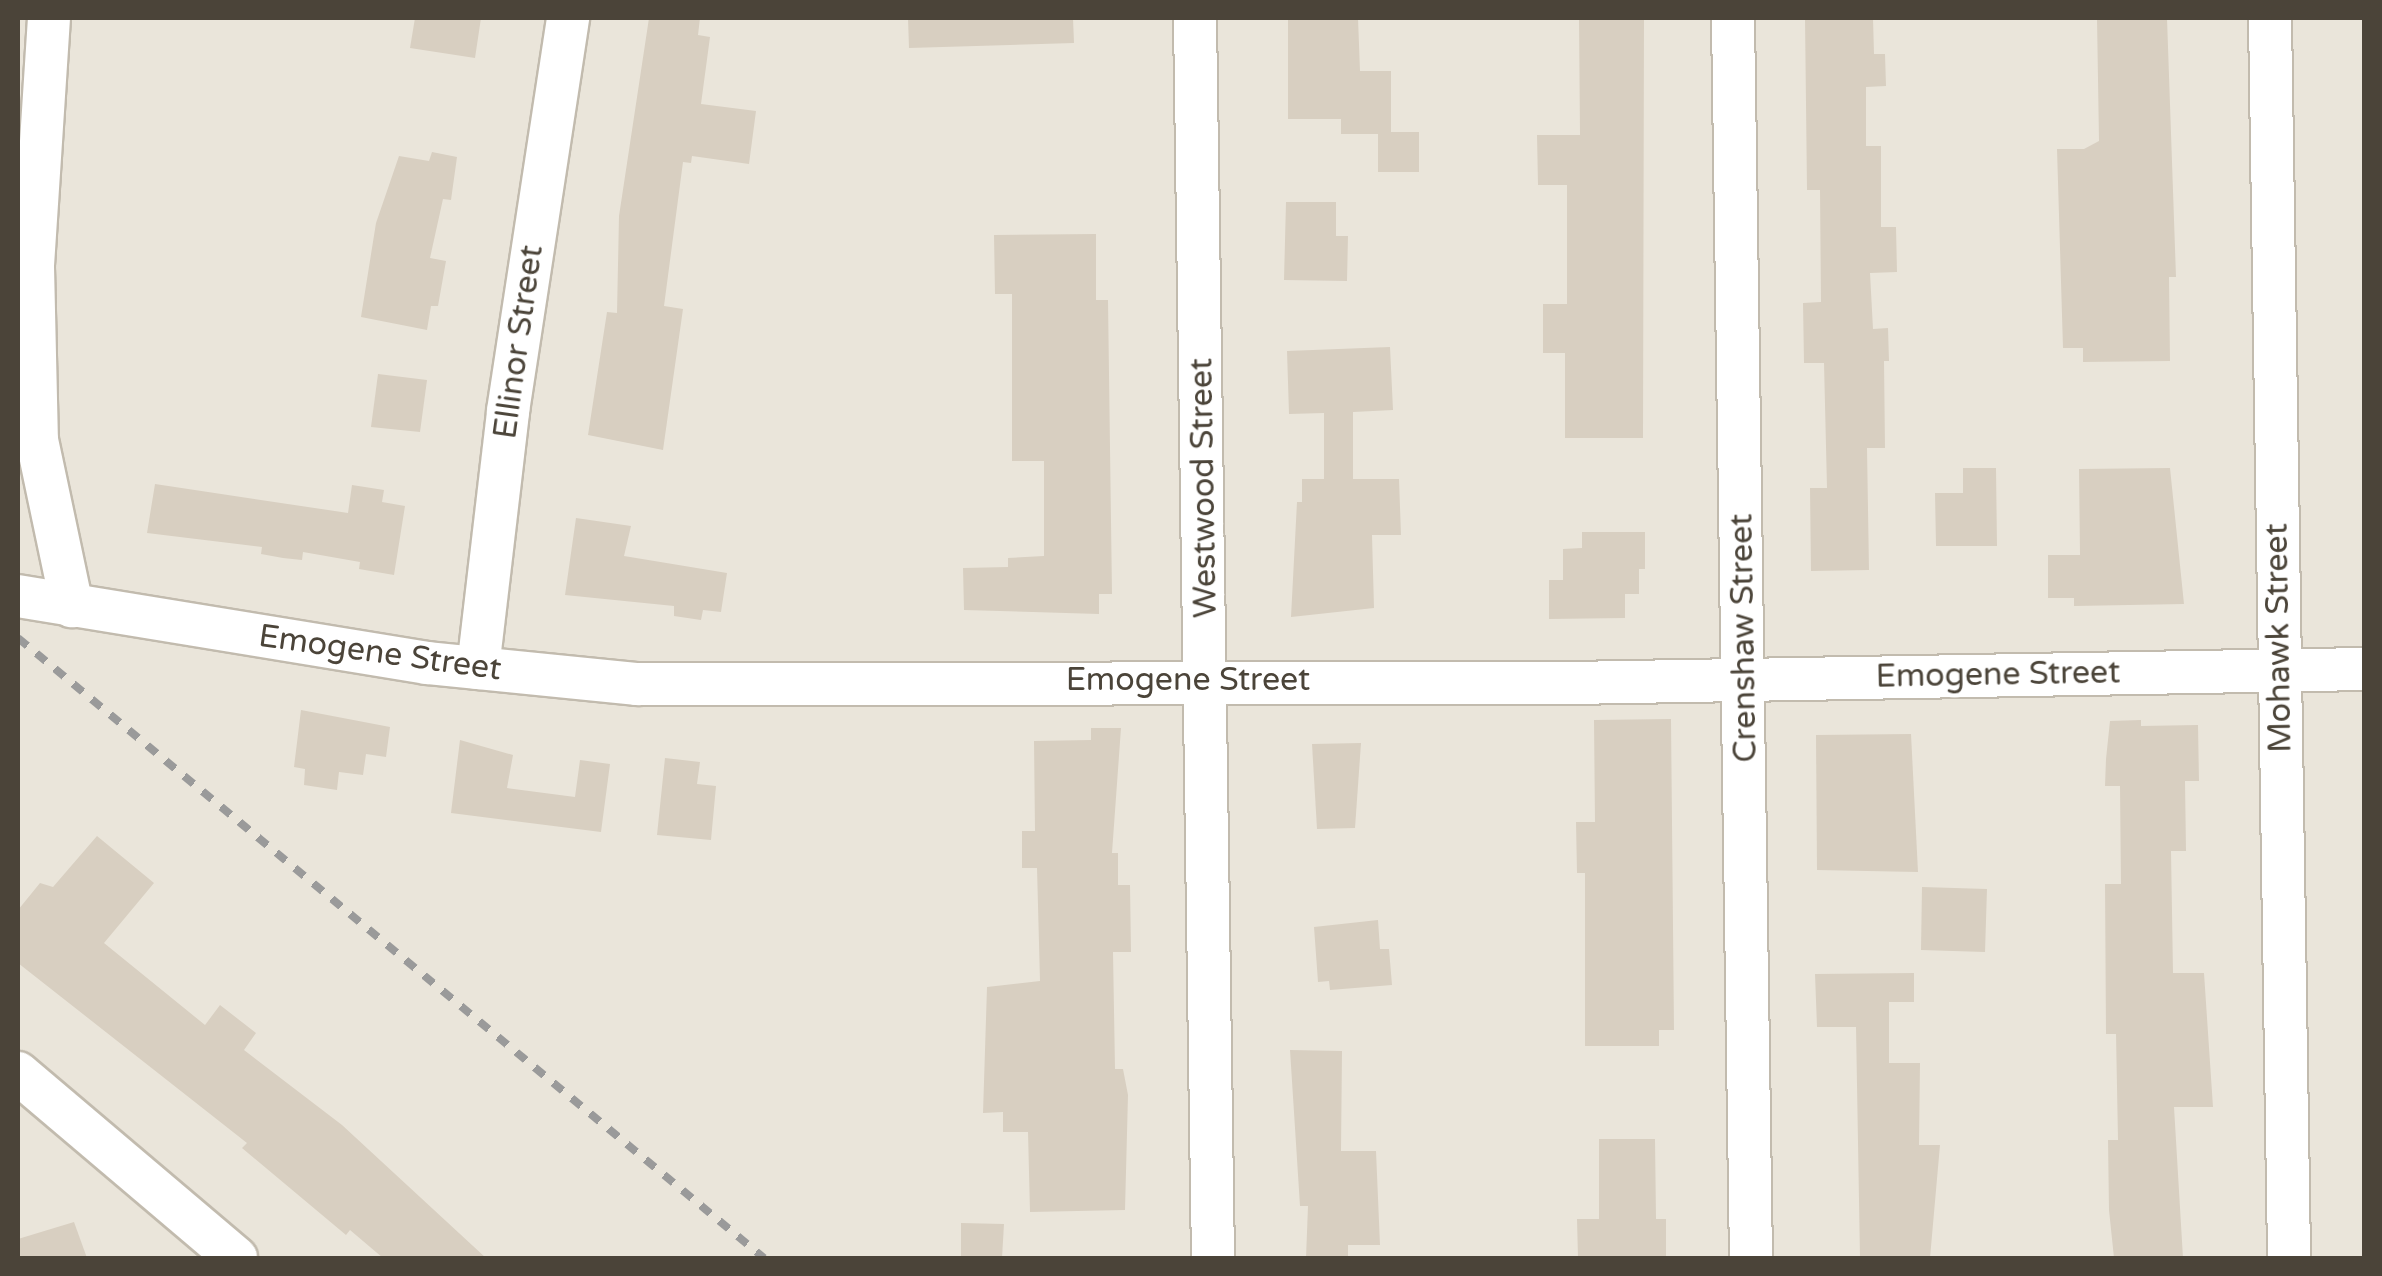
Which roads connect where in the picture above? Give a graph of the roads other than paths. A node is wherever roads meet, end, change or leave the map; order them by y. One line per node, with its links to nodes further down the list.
1 (49, 18): 7 (street)
2 (568, 18): 8 (street, Ellinor Street)
3 (1195, 18): 11 (street, Westwood Street)
4 (1733, 18): 12 (street, Crenshaw Street)
5 (2270, 18): 10 (street, Mohawk Street)
6 (18, 596): 7 (street, Emogene Street)
7 (72, 606): 8 (street, Emogene Street)
8 (478, 668): 11 (street, Emogene Street)
9 (2364, 669): 10 (street, Emogene Street)
10 (2280, 670): 12 (street, Emogene Street); 17 (street, Mohawk Street)
11 (1205, 679): 12 (street, Emogene Street); 15 (street, Westwood Street)
12 (1745, 680): 16 (street, Crenshaw Street)
13 (18, 1073): 14 (street)
14 (222, 1253)
15 (1213, 1258)
16 (1751, 1258)
17 (2290, 1258)

